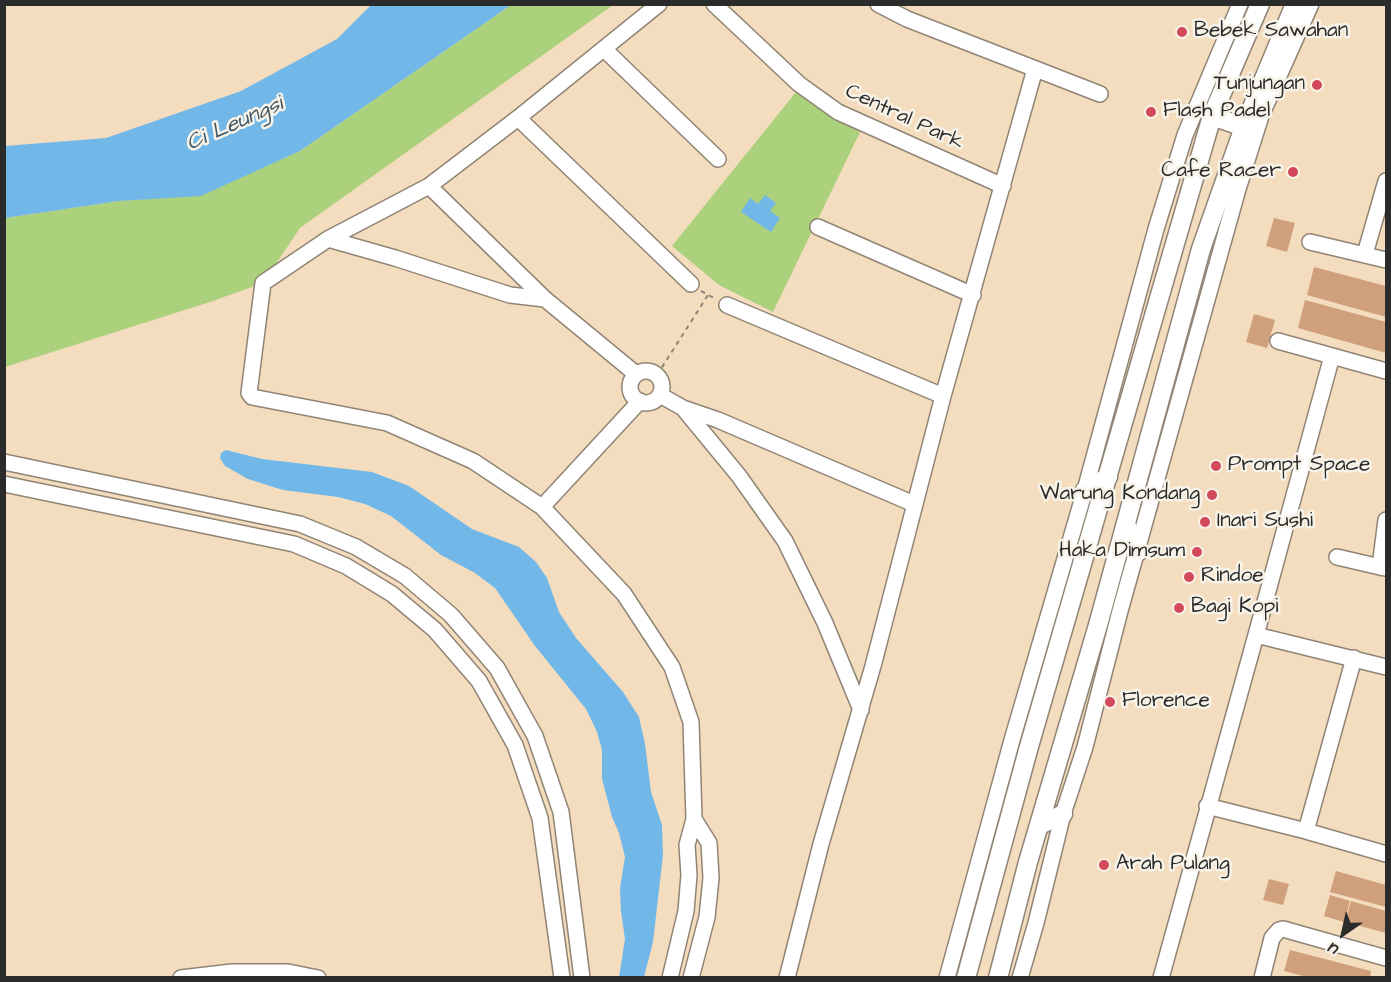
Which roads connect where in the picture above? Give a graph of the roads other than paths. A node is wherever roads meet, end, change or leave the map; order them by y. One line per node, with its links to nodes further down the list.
1 (659, 4): 8 (street)
2 (714, 4): 17 (street, Central Park)
3 (878, 4): 9 (street)
4 (1240, 4): 38 (street)
5 (1260, 4): 11 (street)
6 (1294, 4): 13 (street)
7 (1311, 4): 43 (street)
8 (604, 49): 12 (street); 14 (street)
9 (1035, 69): 10 (street); 17 (street)
10 (1100, 94)
11 (1212, 116): 13 (street); 36 (street)
12 (518, 118): 16 (street); 23 (street)
13 (1244, 127): 42 (street)
14 (718, 159)
15 (1386, 180): 21 (street)
16 (429, 186): 19 (street); 25 (street)
17 (1003, 186): 24 (street)
18 (818, 227): 24 (street)
19 (328, 239): 25 (street); 40 (street)
20 (1310, 242): 21 (street)
21 (1365, 254): 22 (street)
22 (1386, 260)
23 (691, 284)
24 (972, 295): 32 (street)
25 (545, 299): 30 (street)
26 (727, 305): 32 (street)
27 (1278, 342): 28 (street)
28 (1332, 356): 29 (street); 46 (street)
29 (1386, 371)
30 (636, 374): 31 (street); 33 (street)
31 (660, 395): 33 (street); 34 (street)
32 (943, 396): 39 (street)
33 (640, 401): 40 (street)
34 (683, 408): 39 (street); 49 (street)
35 (4, 462): 60 (street)
36 (1108, 477): 38 (street); 65 (street)
37 (4, 484): 59 (street)
38 (1085, 490): 64 (street)
39 (914, 504): 49 (street)
40 (542, 507): 52 (street)
41 (1386, 520): 45 (street)
42 (1126, 524): 43 (street); 53 (street)
43 (1138, 552): 51 (street)
44 (1337, 556): 45 (street)
45 (1383, 568)
46 (1256, 635): 47 (street); 50 (street)
47 (1354, 658): 48 (street); 54 (street)
48 (1386, 667)
49 (861, 710): 63 (street)
50 (1207, 806): 54 (street); 68 (street)
51 (1064, 814): 53 (street); 67 (street)
52 (694, 819): 61 (street); 62 (street)
53 (1040, 825): 66 (street)
54 (1306, 831): 55 (street)
55 (1386, 854)
56 (1386, 958): 69 (street)
57 (181, 978): 58 (street)
58 (318, 978)
59 (562, 978)
60 (582, 978)
61 (670, 978)
62 (691, 978)
63 (787, 978)
64 (947, 978)
65 (966, 978)
66 (998, 978)
67 (1020, 978)
68 (1161, 978)
69 (1262, 978)

